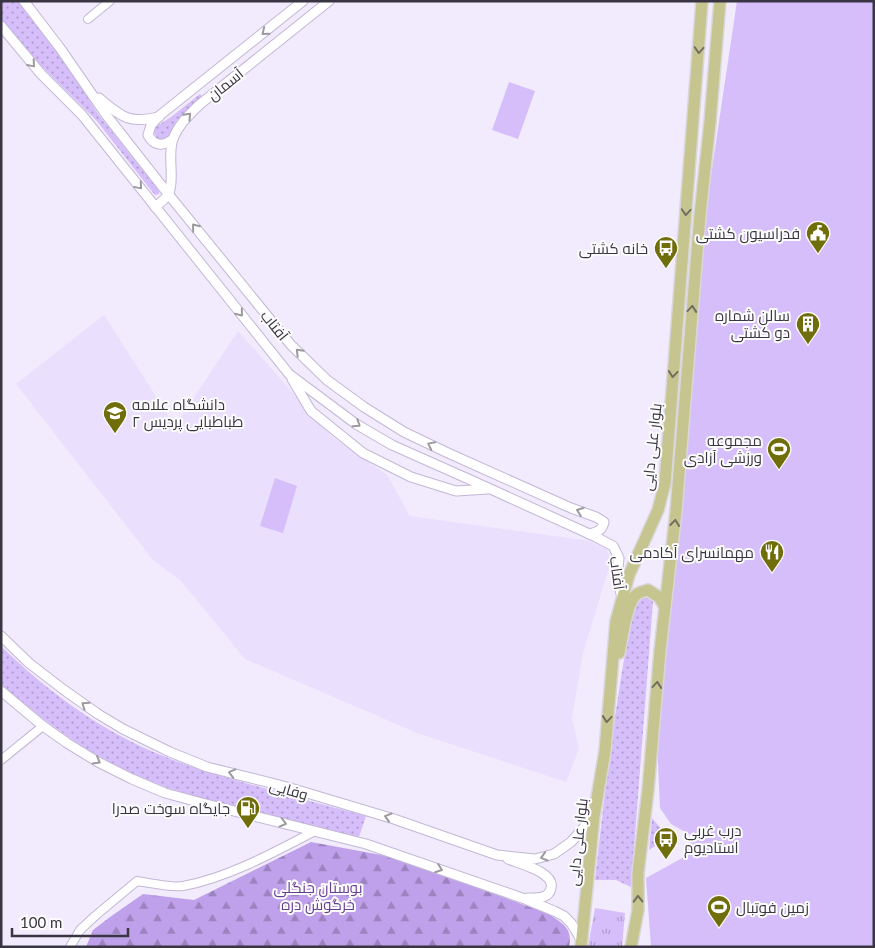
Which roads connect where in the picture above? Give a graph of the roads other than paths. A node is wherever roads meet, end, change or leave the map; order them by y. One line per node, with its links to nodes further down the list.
1 (24, 1): 9 (street, آفتاب)
2 (110, 1): 7 (street)
3 (329, 1): 11 (street, آسمان, one-way to 3)
4 (702, 1): 17 (main road, بلوار علی دایی, one-way to 17)
5 (720, 1): 18 (main road, بلوار علی دایی, one-way to 5)
6 (299, 3): 10 (street, آسمان, one-way to 10)
7 (88, 19)
8 (1, 26): 13 (street, آفتاب, one-way to 13)
9 (87, 87): 10 (street); 12 (street, آفتاب)
10 (159, 116): 11 (street)
11 (173, 139): 12 (street, آسمان)
12 (169, 195): 13 (street); 16 (street, آفتاب, one-way to 12)
13 (155, 206): 14 (street, آفتاب, one-way to 14)
14 (288, 372): 15 (street, آفتاب, one-way to 15); 15 (street)
15 (491, 489): 16 (street, آفتاب)
16 (588, 534): 17 (street, آفتاب)
17 (622, 597): 20 (main road, بلوار علی دایی)
18 (665, 606): 20 (main road); 30 (main road, بلوار علی دایی, one-way to 18)
19 (1, 636): 26 (street, وفایی, one-way to 19)
20 (610, 688): 24 (main road, بلوار علی دایی, one-way to 24)
21 (1, 691): 22 (street)
22 (43, 726): 23 (street); 25 (street, one-way to 25)
23 (1, 760)
24 (594, 816): 26 (street, وفایی, one-way to 26); 28 (main road, بلوار علی دایی)
25 (315, 831): 27 (street, one-way to 27); 29 (street)
26 (497, 855): 27 (street)
27 (525, 899): 28 (street)
28 (581, 944)
29 (70, 947)
30 (631, 947)

